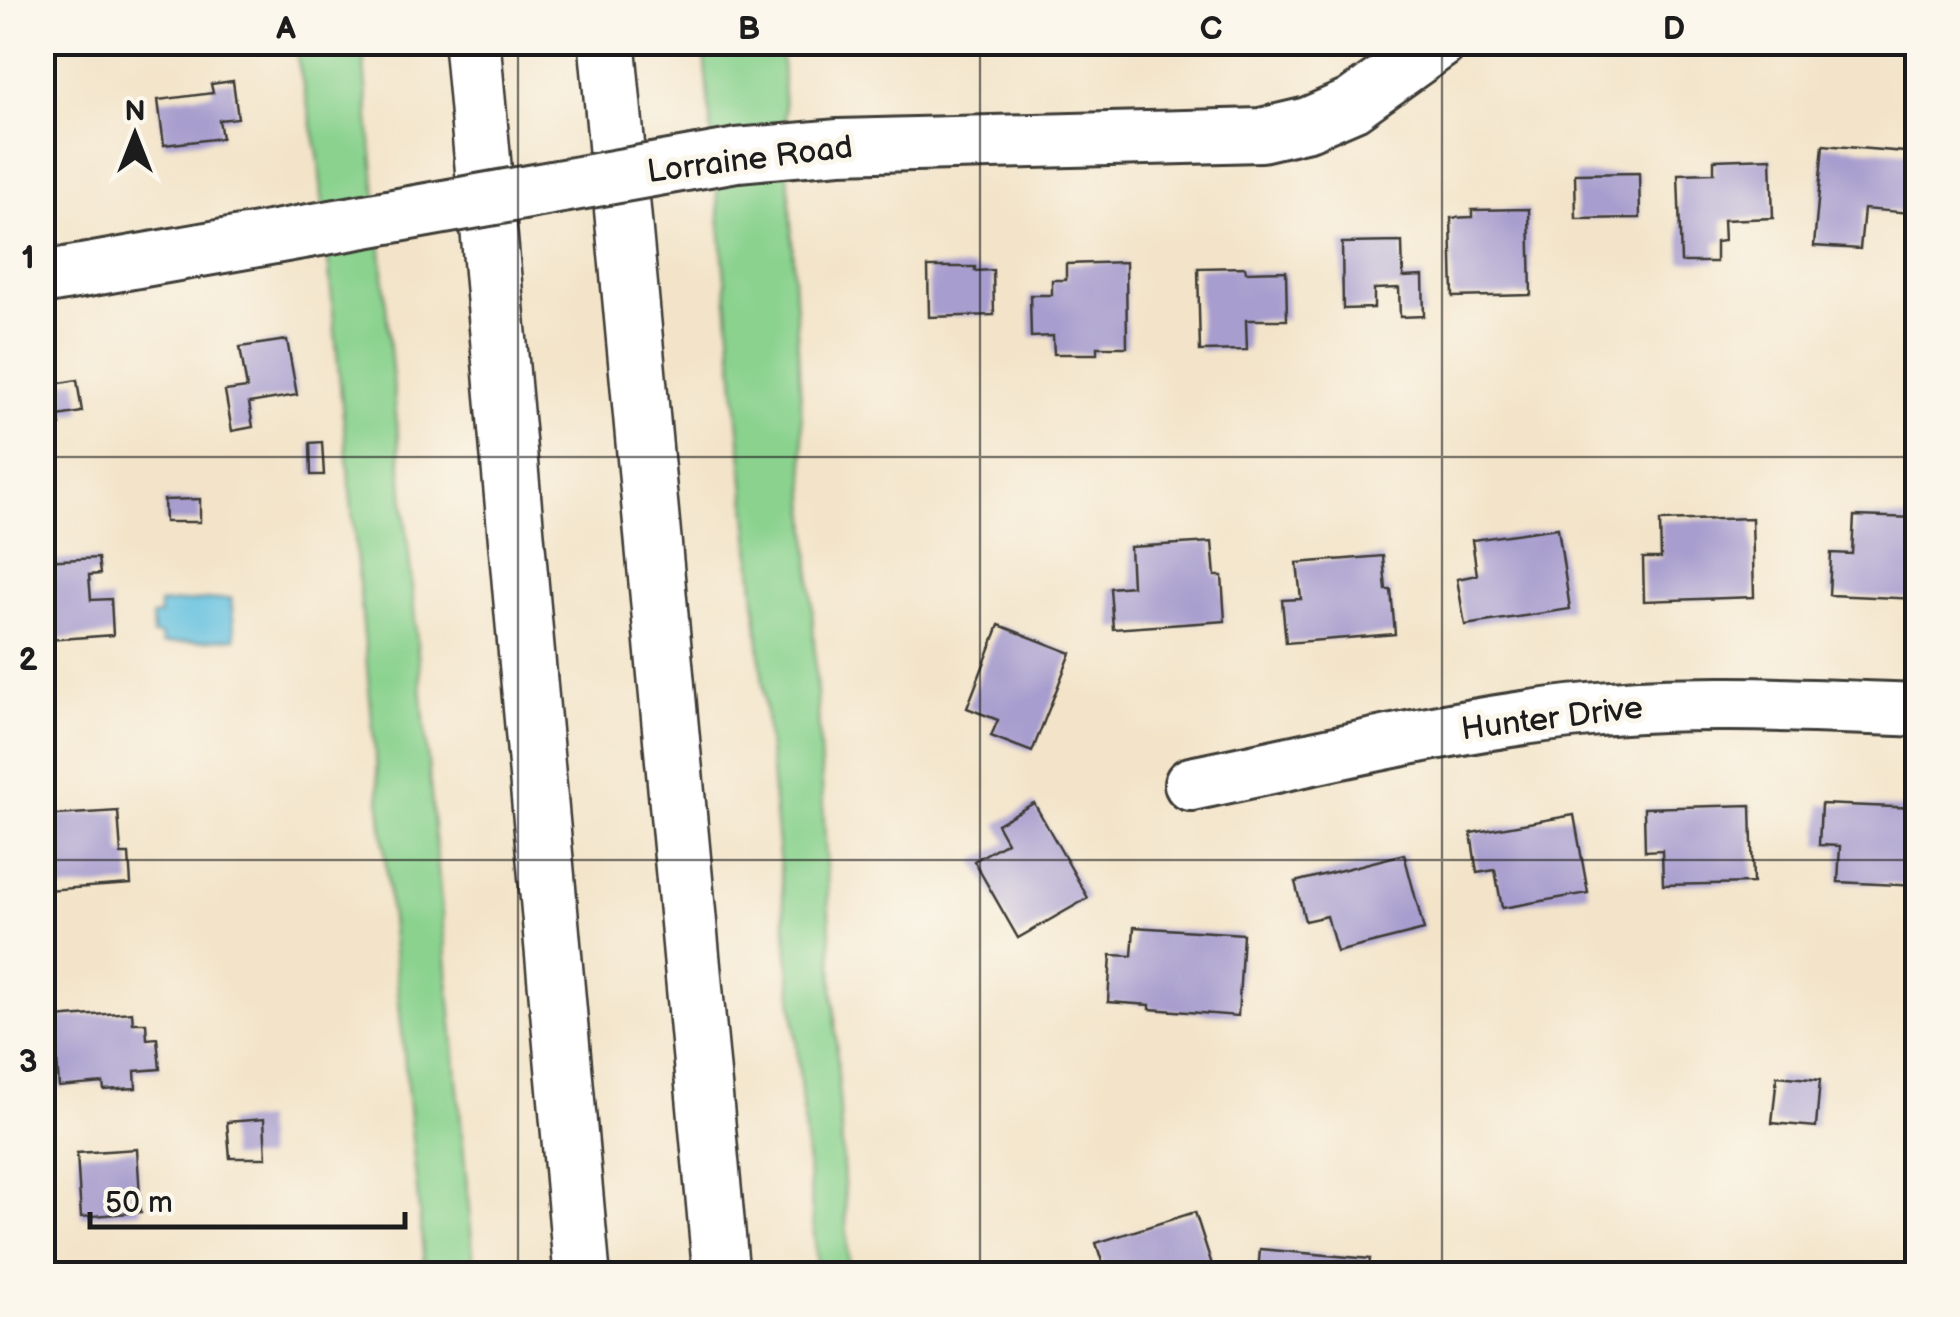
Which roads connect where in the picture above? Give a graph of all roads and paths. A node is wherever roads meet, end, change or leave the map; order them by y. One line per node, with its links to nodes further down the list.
1 (472, 42): 7 (highway)
2 (608, 42): 8 (highway)
3 (1440, 42): 4 (street, Lorraine Road, bridge)
4 (42, 278)
5 (1918, 710): 6 (street, Hunter Drive)
6 (1191, 784)
7 (582, 1274)
8 (721, 1274)

